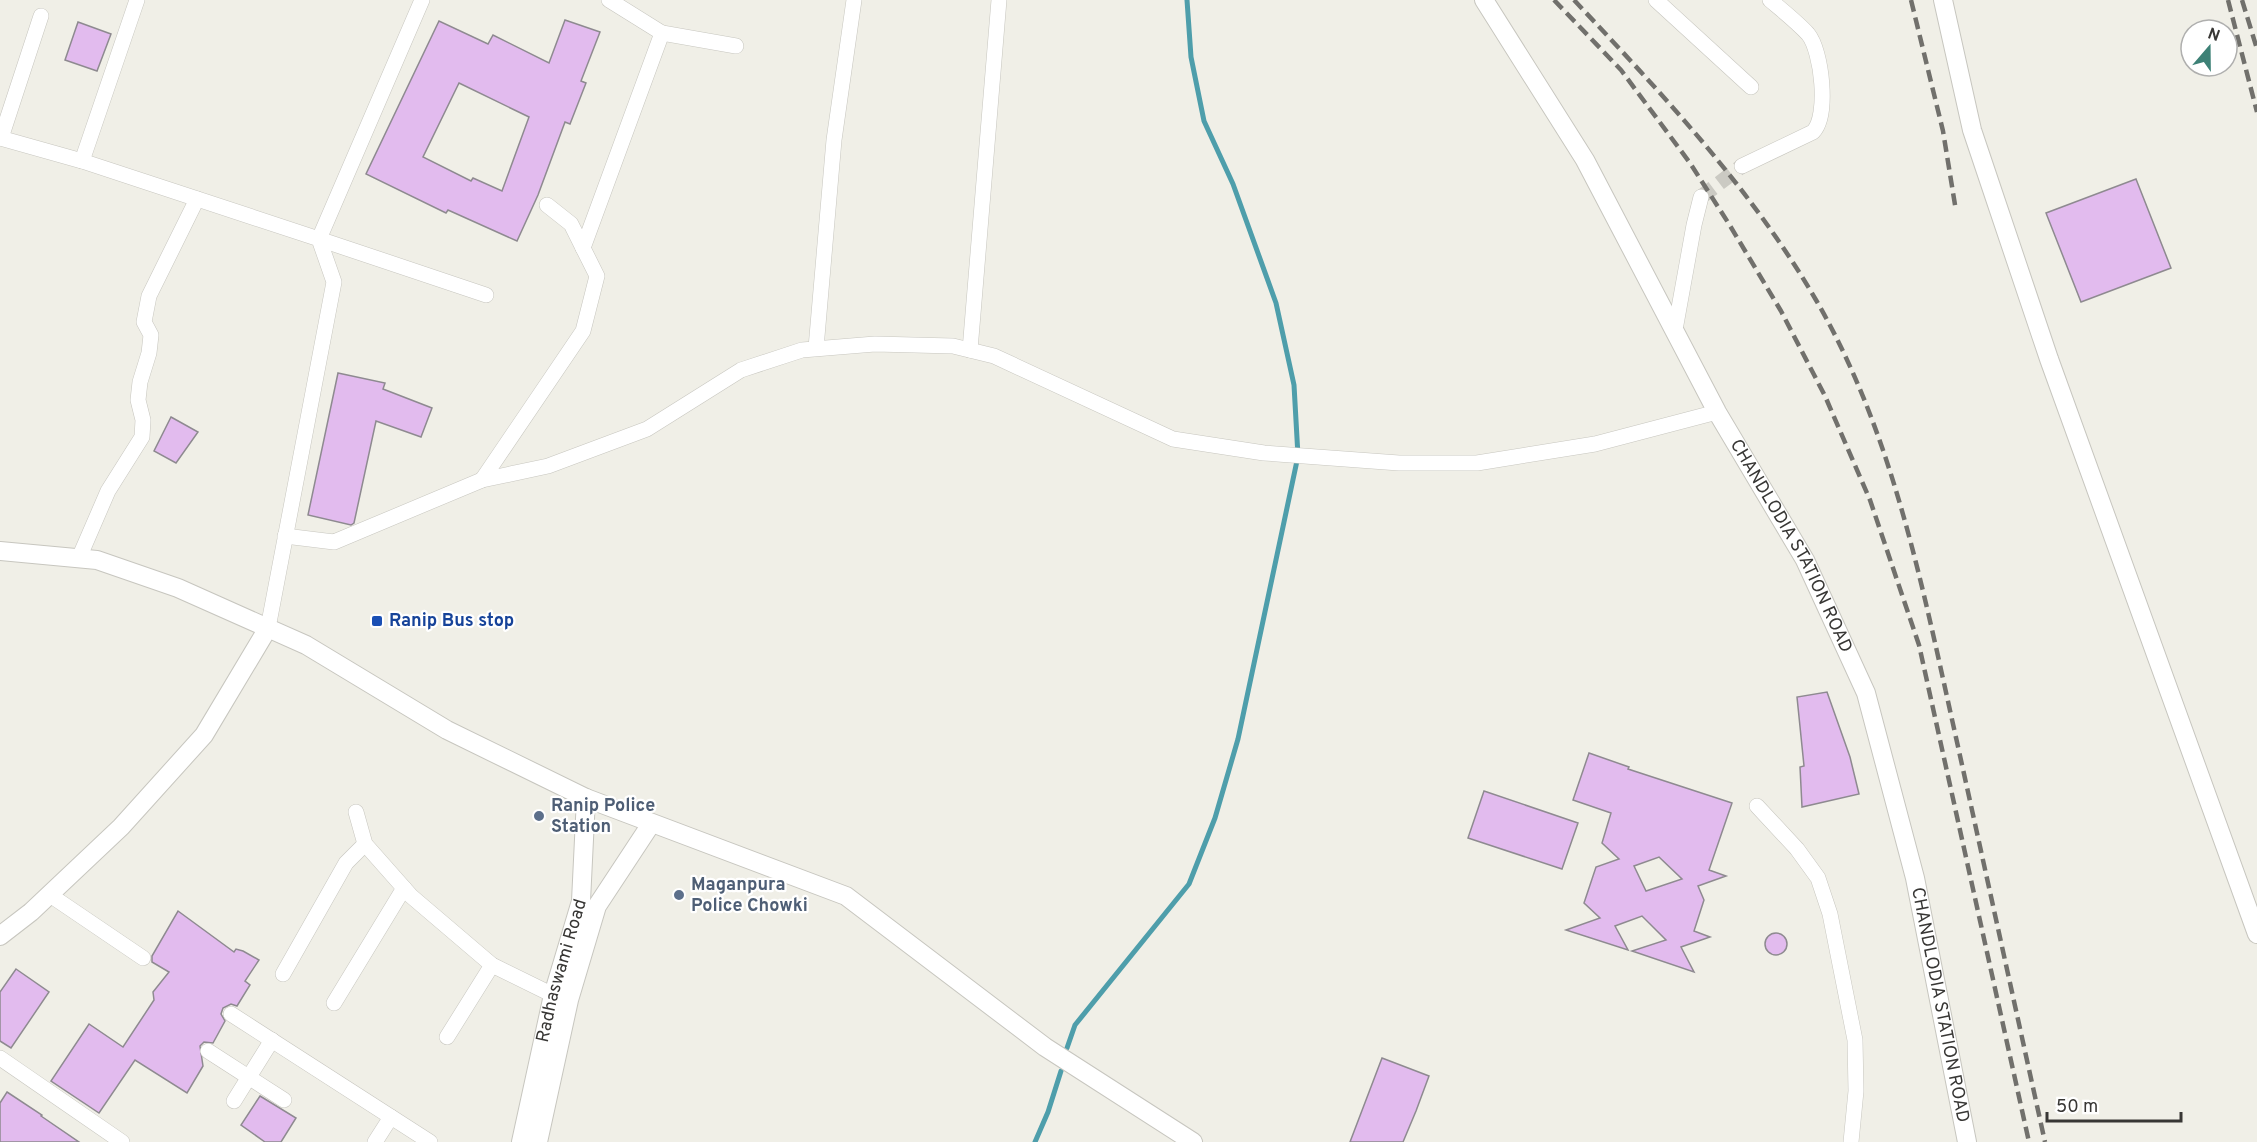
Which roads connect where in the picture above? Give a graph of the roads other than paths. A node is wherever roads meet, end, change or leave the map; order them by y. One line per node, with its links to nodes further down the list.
1 (137, 0): 15 (street)
2 (422, 0): 20 (street)
3 (609, 0): 11 (street)
4 (854, 0): 24 (street)
5 (999, 0): 25 (street)
6 (1484, 0): 23 (street, CHANDLODIA STATION ROAD)
7 (1656, 0): 13 (street)
8 (1770, 0): 16 (street)
9 (1943, 0): 39 (street)
10 (41, 16): 14 (street)
11 (662, 33): 12 (street); 21 (street)
12 (736, 46)
13 (1751, 87)
14 (1, 138): 15 (street)
15 (82, 161): 18 (street)
16 (1742, 166)
17 (1701, 197): 23 (street)
18 (198, 200): 20 (street); 30 (street)
19 (547, 205): 21 (street)
20 (319, 239): 22 (street); 28 (street)
21 (583, 248): 27 (street)
22 (486, 295)
23 (1675, 330): 26 (street, CHANDLODIA STATION ROAD)
24 (816, 348): 25 (street); 27 (street)
25 (970, 350): 26 (street)
26 (1717, 411): 62 (street, CHANDLODIA STATION ROAD)
27 (482, 480): 28 (street)
28 (285, 536): 31 (street)
29 (0, 551): 30 (street)
30 (79, 558): 31 (street)
31 (268, 628): 32 (street); 38 (street)
32 (586, 798): 35 (street); 44 (street, Radhaswami Road)
33 (1757, 806): 61 (street)
34 (356, 812): 36 (street)
35 (651, 824): 59 (street, Radhaswami Road); 60 (street)
36 (365, 844): 37 (street); 43 (street)
37 (404, 888): 42 (street); 45 (street)
38 (50, 895): 40 (street); 41 (street)
39 (2257, 934)
40 (0, 936)
41 (143, 958)
42 (492, 965): 44 (street); 47 (street)
43 (283, 974)
44 (553, 995): 58 (street, Radhaswami Road)
45 (334, 1003)
46 (231, 1014): 48 (street)
47 (447, 1037)
48 (272, 1040): 51 (street); 54 (street)
49 (208, 1051): 51 (street)
50 (0, 1058): 55 (street)
51 (249, 1078): 52 (street); 53 (street)
52 (284, 1100)
53 (234, 1101)
54 (391, 1117): 56 (street); 57 (street)
55 (122, 1142)
56 (375, 1142)
57 (430, 1142)
58 (521, 1142)
59 (538, 1142)
60 (1192, 1142)
61 (1851, 1142)
62 (1967, 1142)

